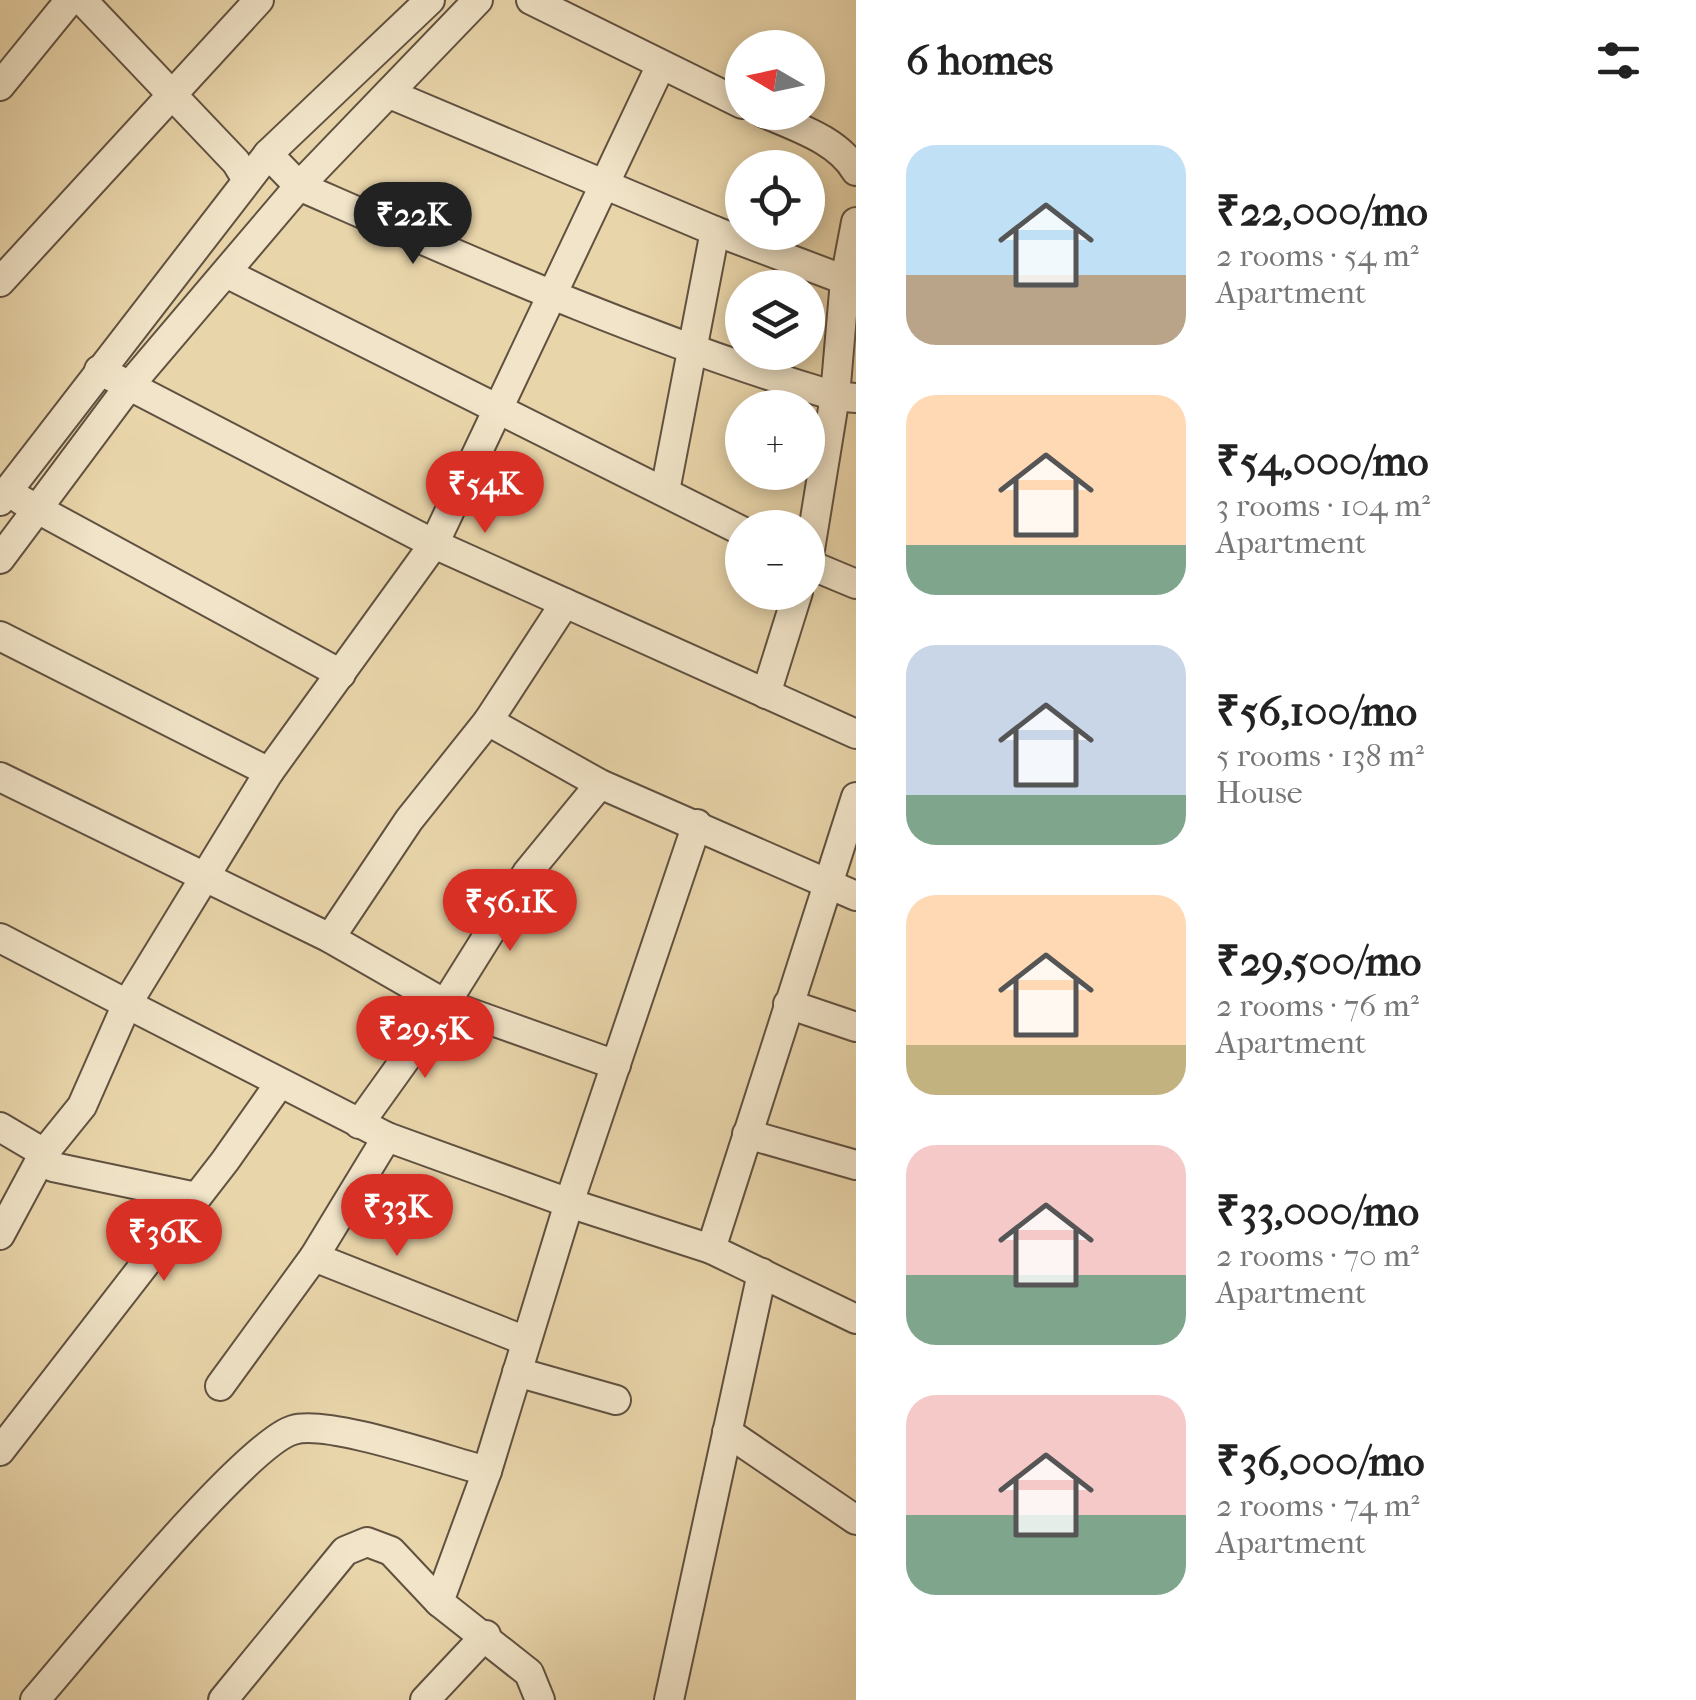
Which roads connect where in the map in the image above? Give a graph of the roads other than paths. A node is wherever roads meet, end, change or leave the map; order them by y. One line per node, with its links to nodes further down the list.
1 (70, 0): 8 (street)
2 (82, 0): 10 (street)
3 (260, 0): 10 (street)
4 (430, 0): 13 (street)
5 (478, 0): 9 (street)
6 (531, 0): 7 (street)
7 (660, 67): 11 (street); 16 (street)
8 (0, 86)
9 (390, 94): 16 (street); 17 (street)
10 (174, 96): 14 (street); 22 (street)
11 (725, 96)
12 (801, 130): 15 (street)
13 (268, 154): 14 (street); 17 (street)
14 (242, 171): 25 (street)
15 (856, 171)
16 (602, 184): 19 (street); 23 (street)
17 (299, 186): 20 (street); 23 (street)
18 (856, 222): 21 (street)
19 (716, 231): 21 (street); 24 (street)
20 (226, 273): 26 (street); 28 (street)
21 (845, 280): 27 (street)
22 (0, 282)
23 (550, 296): 24 (street); 28 (street)
24 (690, 351): 27 (street); 29 (street)
25 (99, 370): 26 (street); 30 (street)
26 (129, 386): 31 (street); 34 (street)
27 (845, 397): 32 (street)
28 (497, 405): 29 (street); 34 (street)
29 (664, 491): 33 (street)
30 (3, 496): 31 (street)
31 (35, 509): 35 (street); 41 (street)
32 (820, 510)
33 (725, 522)
34 (434, 544): 38 (street); 41 (street)
35 (0, 559)
36 (825, 570): 37 (street)
37 (856, 584)
38 (565, 603): 42 (street); 43 (street)
39 (792, 610): 42 (street)
40 (0, 636): 45 (street)
41 (341, 674): 45 (street)
42 (766, 694): 44 (street)
43 (488, 721): 47 (street); 54 (street)
44 (856, 734)
45 (269, 772): 50 (street)
46 (0, 777): 50 (street)
47 (600, 784): 49 (street); 56 (street)
48 (856, 796): 51 (street)
49 (697, 824): 51 (street); 59 (street)
50 (208, 876): 54 (street); 55 (street)
51 (826, 883): 52 (street); 57 (street)
52 (856, 896)
53 (0, 938): 55 (street)
54 (330, 938): 56 (street)
55 (126, 1004): 60 (street); 65 (street)
56 (445, 1004): 59 (street); 61 (street)
57 (788, 1004): 58 (street); 63 (street)
58 (856, 1027)
59 (616, 1064): 68 (street)
60 (280, 1083): 61 (street); 67 (street)
61 (360, 1124): 64 (street)
62 (0, 1126): 65 (street)
63 (747, 1134): 66 (street); 70 (street)
64 (386, 1137): 68 (street); 71 (street)
65 (44, 1153): 67 (street); 69 (street)
66 (856, 1165)
67 (196, 1197): 79 (street)
68 (569, 1203): 70 (street); 74 (street)
69 (0, 1235)
70 (712, 1249): 72 (street)
71 (314, 1258): 74 (street); 76 (street)
72 (762, 1273): 73 (street); 78 (street)
73 (856, 1318)
74 (526, 1341): 75 (street)
75 (517, 1372): 77 (street); 80 (street)
76 (220, 1386)
77 (616, 1400)
78 (727, 1432): 81 (street); 88 (street)
79 (0, 1450)
80 (487, 1472): 82 (street); 84 (street)
81 (856, 1520)
82 (439, 1602): 83 (street); 85 (street)
83 (486, 1636): 86 (street); 87 (street)
84 (35, 1700)
85 (223, 1700)
86 (424, 1700)
87 (540, 1700)
88 (668, 1700)

